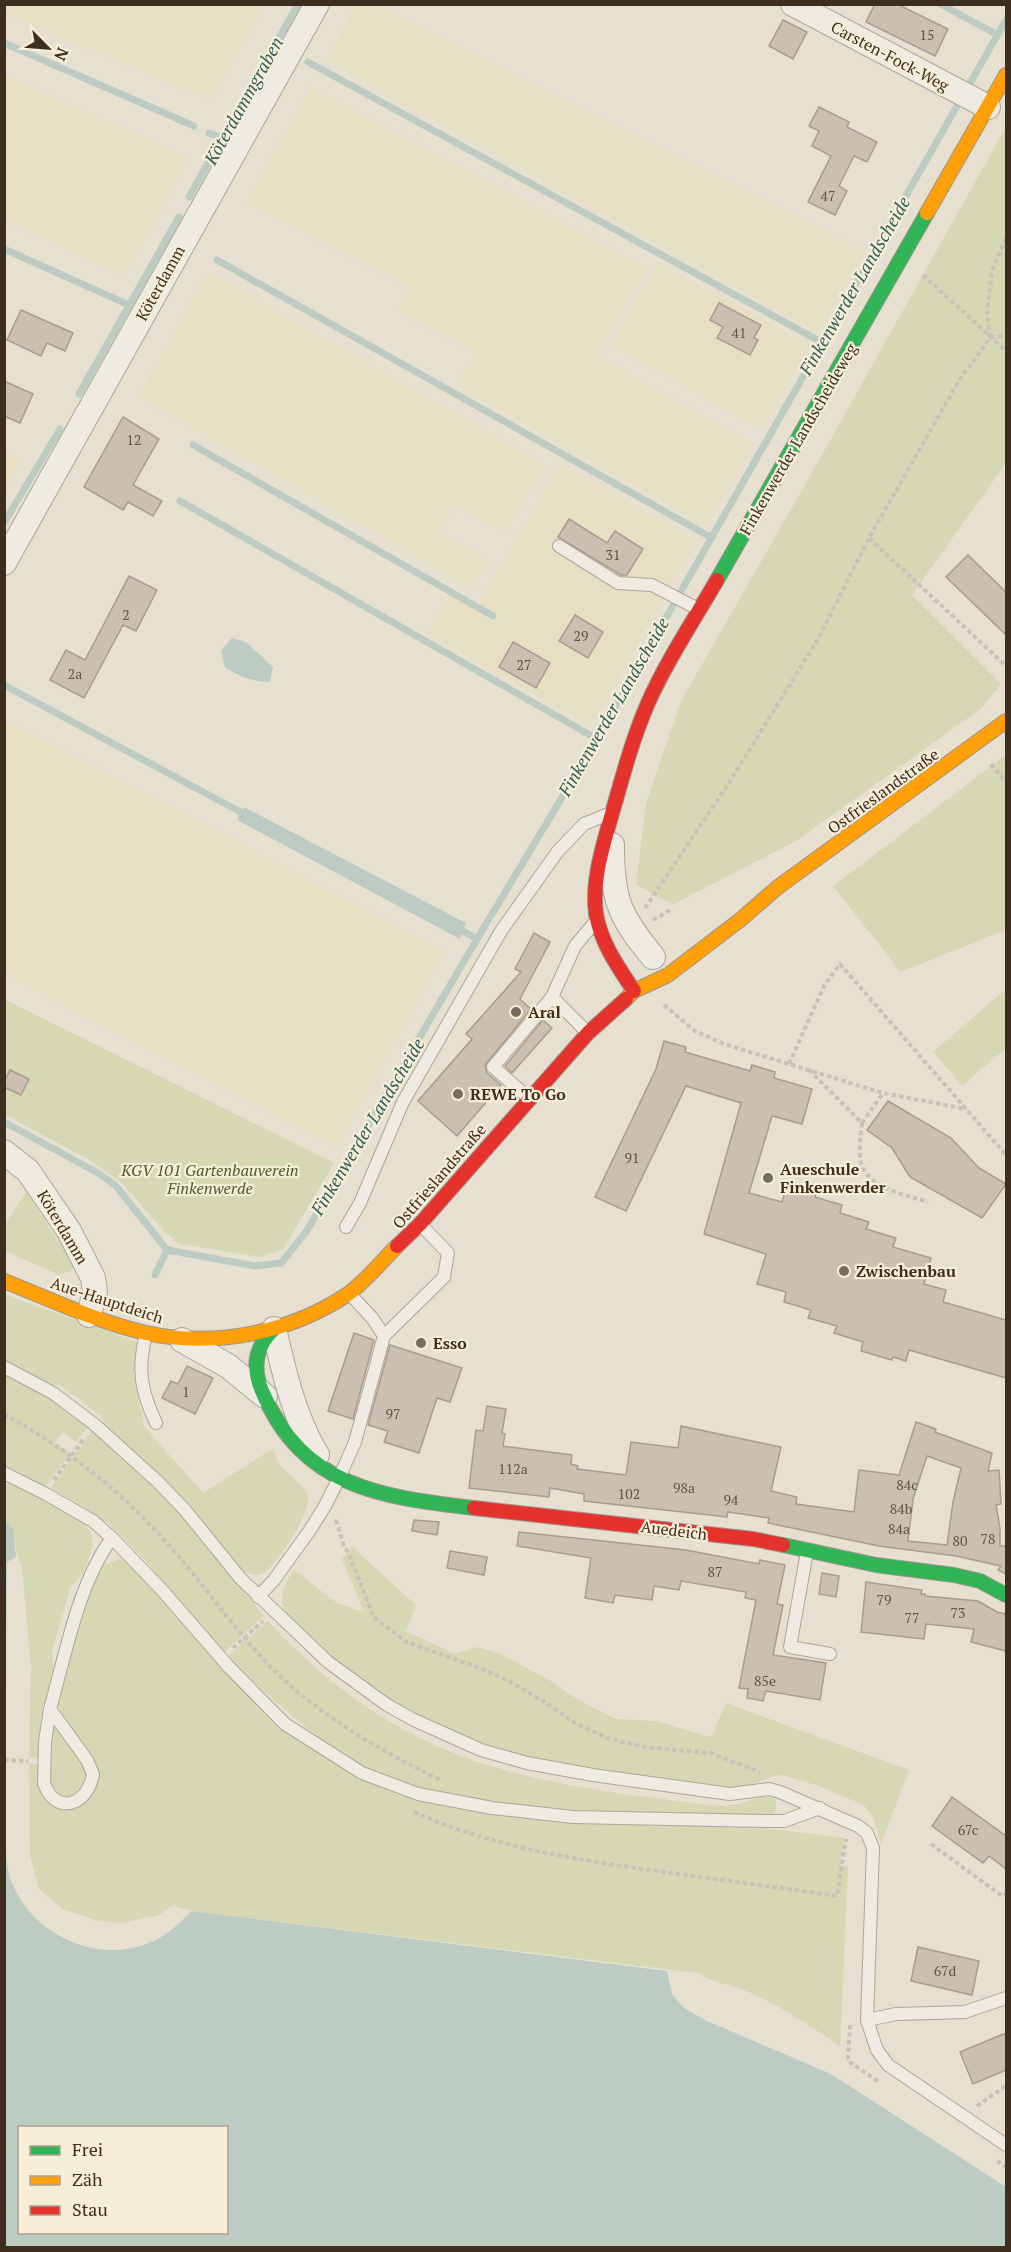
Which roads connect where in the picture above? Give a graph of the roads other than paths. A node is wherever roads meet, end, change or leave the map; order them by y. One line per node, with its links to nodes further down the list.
1 (317, 4): 6 (street, Köterdamm)
2 (793, 4): 4 (street, Carsten-Fock-Weg)
3 (1006, 75): 4 (street, Finkenwerder Landscheideweg)
4 (972, 99): 7 (street, Finkenwerder Landscheideweg)
5 (559, 546): 7 (lane)
6 (4, 563)
7 (700, 610): 9 (street, Finkenwerder Landscheideweg)
8 (1006, 721): 10 (street, Ostfrieslandstraße)
9 (613, 812): 12 (street, Finkenwerder Landscheideweg); 13 (street, Finkenwerder Landscheideweg); 21 (lane)
10 (778, 886): 11 (street, Ostfrieslandstraße); 15 (street, Ostfrieslandstraße)
11 (742, 901)
12 (620, 909): 13 (lane); 14 (street, Finkenwerder Landscheideweg)
13 (598, 920): 15 (street, Finkenwerder Landscheideweg); 16 (lane)
14 (652, 962): 15 (street, Ostfrieslandstraße)
15 (634, 991): 17 (street, Ostfrieslandstraße)
16 (552, 997): 17 (lane); 18 (lane)
17 (588, 1033): 18 (street, Ostfrieslandstraße)
18 (530, 1099): 20 (street, Ostfrieslandstraße)
19 (4, 1152): 24 (street, Köterdamm)
20 (420, 1224): 23 (street, Ostfrieslandstraße); 27 (lane)
21 (346, 1227)
22 (4, 1281): 24 (street, Aue-Hauptdeich)
23 (349, 1293): 25 (street, Ostfrieslandstraße); 27 (lane)
24 (89, 1315): 26 (street, Aue-Hauptdeich)
25 (273, 1329): 28 (street, Aue-Hauptdeich); 30 (street, Auedeich); 33 (street, Auedeich)
26 (146, 1333): 28 (street, Aue-Hauptdeich); 31 (lane)
27 (384, 1336): 33 (lane)
28 (178, 1338): 30 (street, Auedeich)
29 (4, 1367): 37 (lane)
30 (265, 1397): 33 (street, Auedeich)
31 (156, 1423)
32 (4, 1473): 34 (lane)
33 (339, 1478): 35 (street, Auedeich); 37 (lane)
34 (112, 1538): 39 (lane); 40 (lane)
35 (807, 1551): 36 (street, Auedeich); 38 (lane)
36 (1006, 1595)
37 (258, 1597): 40 (lane)
38 (830, 1654)
39 (50, 1708): 39 (lane)
40 (820, 1808): 42 (lane)
41 (1006, 1998): 42 (lane)
42 (867, 2020): 43 (lane)
43 (1006, 2145)

